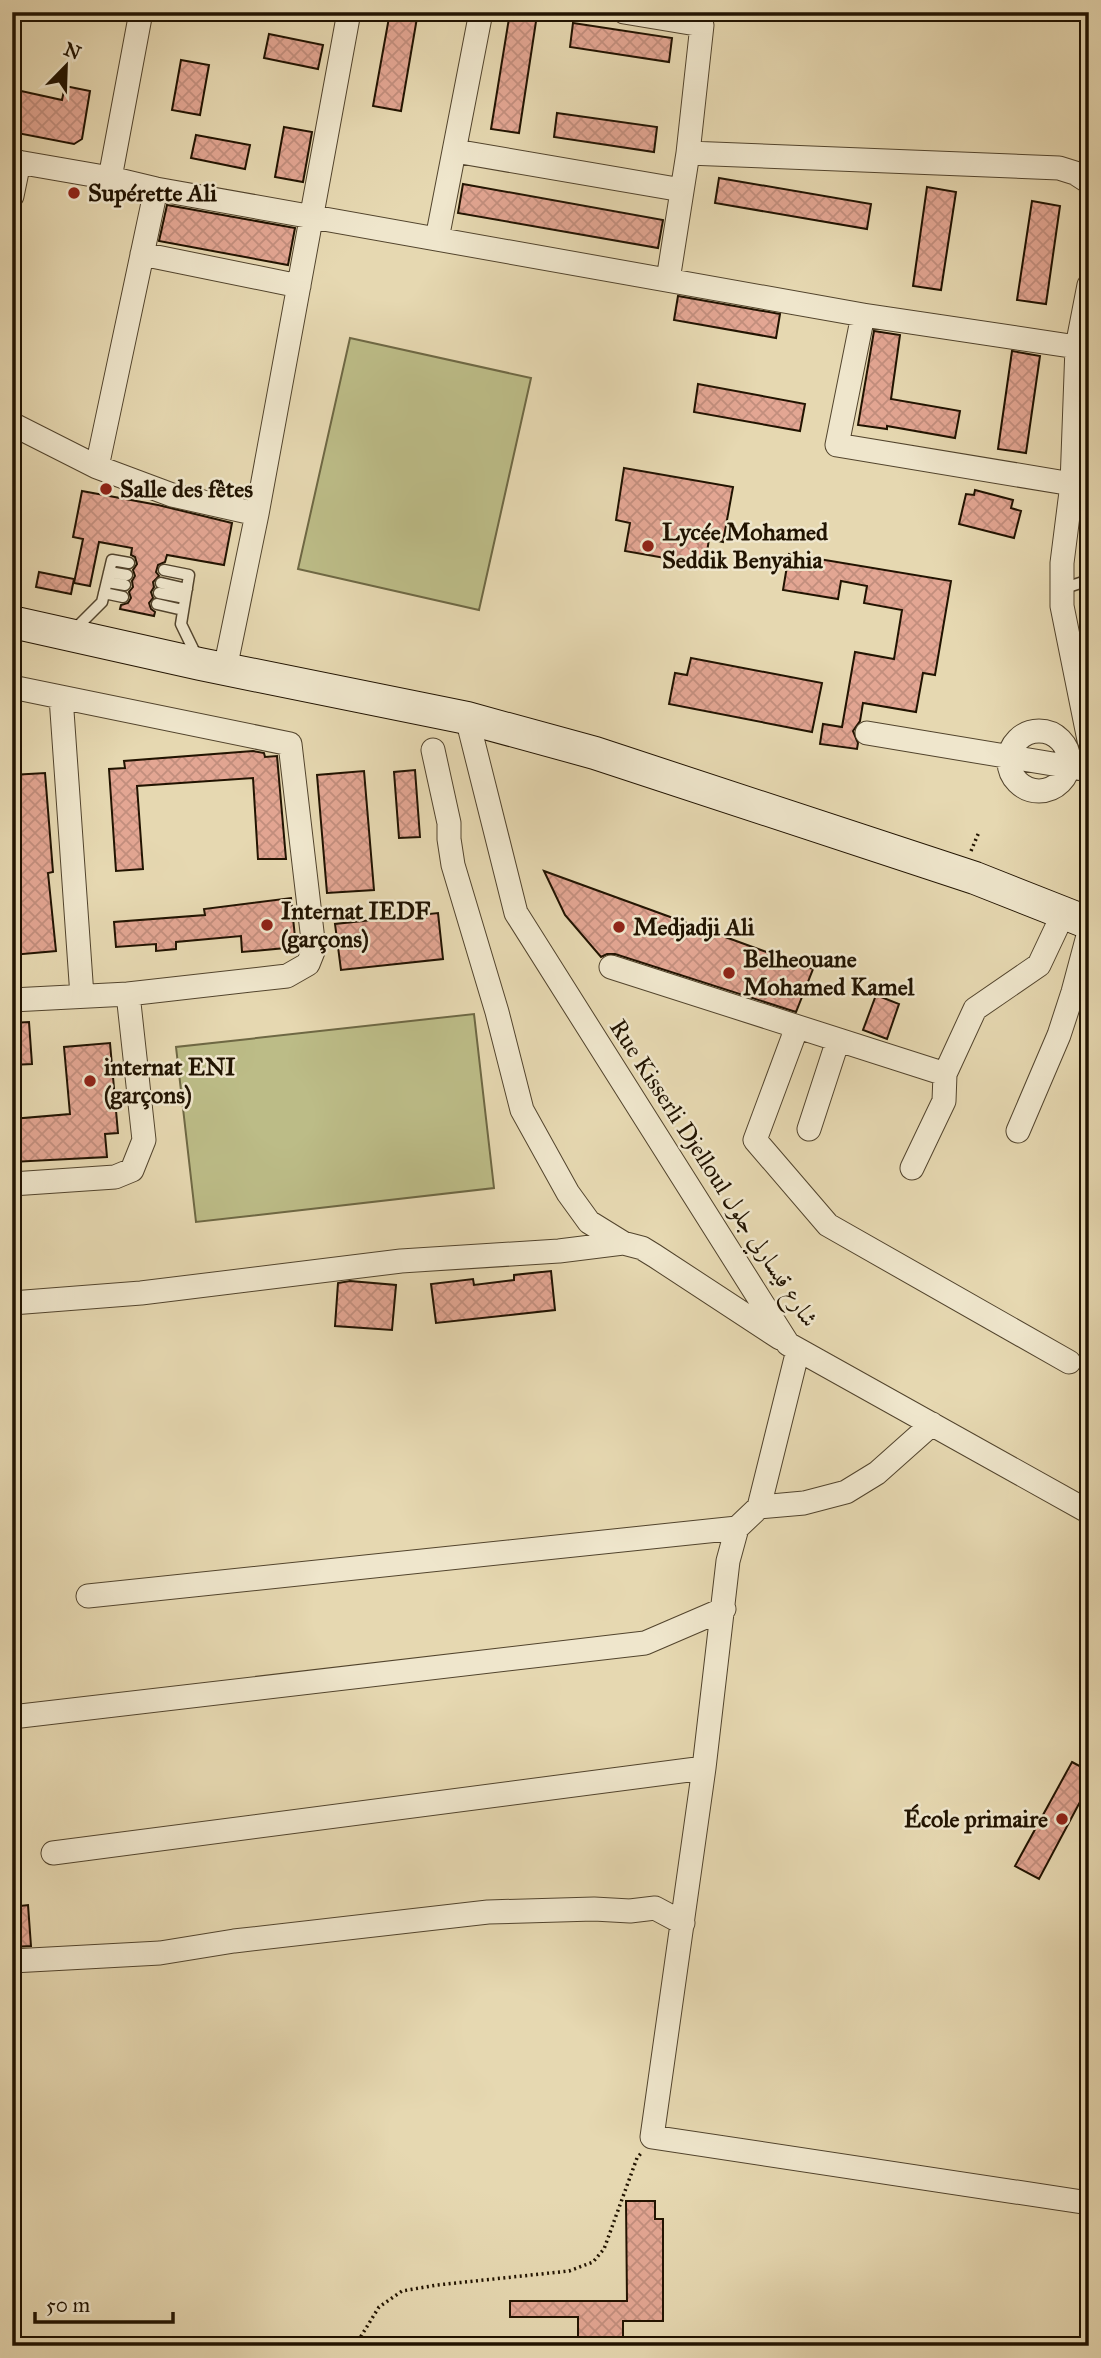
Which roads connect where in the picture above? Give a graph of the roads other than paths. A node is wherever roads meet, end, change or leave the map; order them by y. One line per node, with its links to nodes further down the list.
1 (141, 12): 8 (street)
2 (349, 12): 13 (street)
3 (481, 12): 5 (street)
4 (624, 12): 6 (street)
5 (455, 151): 11 (street); 14 (street)
6 (688, 153): 9 (street); 11 (street)
7 (16, 162): 8 (street); 12 (street)
8 (110, 178): 10 (street)
9 (1089, 182)
10 (156, 189): 13 (street); 15 (street)
11 (682, 190): 16 (street)
12 (12, 196)
13 (311, 217): 14 (street); 18 (street)
14 (437, 239): 16 (street)
15 (142, 254): 18 (street); 22 (street)
16 (668, 280): 19 (street)
17 (1089, 285): 20 (street)
18 (299, 286): 24 (street)
19 (863, 315): 20 (street); 23 (street)
20 (1077, 347): 23 (street)
21 (12, 424): 22 (street)
22 (97, 467): 24 (street)
23 (1072, 484): 29 (street)
24 (257, 514): 33 (street)
25 (129, 563): 28 (lane)
26 (164, 570): 30 (lane)
27 (1089, 580): 29 (lane)
28 (107, 582): 28 (lane); 32 (lane)
29 (1061, 590): 38 (street)
30 (185, 599): 30 (lane); 33 (lane)
31 (12, 622): 32 (main road)
32 (69, 635): 33 (main road)
33 (213, 667): 36 (main road)
34 (12, 687): 35 (street)
35 (61, 697): 45 (street); 46 (street)
36 (467, 718): 42 (main road); 57 (street, Rue Kisserli Djelloul شارع قيسارلي جلول)
37 (867, 733): 40 (street)
38 (1089, 740)
39 (433, 750): 55 (street)
40 (1009, 757): 41 (street); 41 (street)
41 (1079, 769)
42 (1076, 917): 50 (street)
43 (1089, 932): 52 (street)
44 (611, 967): 48 (street)
45 (128, 994): 46 (street); 54 (street)
46 (82, 996): 47 (street)
47 (12, 1000)
48 (797, 1027): 49 (street); 58 (street)
49 (838, 1040): 50 (street); 51 (street)
50 (945, 1074): 53 (street)
51 (809, 1129)
52 (1018, 1131)
53 (912, 1168)
54 (12, 1184)
55 (623, 1242): 56 (street); 57 (street)
56 (12, 1303)
57 (793, 1347): 59 (street, Rue Kisserli Djelloul شارع قيسارلي جلول); 60 (street)
58 (1069, 1362)
59 (932, 1424): 60 (street); 61 (street, Rue Kisserli Djelloul شارع قيسارلي جلول)
60 (759, 1507): 62 (street)
61 (1089, 1512)
62 (737, 1528): 63 (street); 64 (street)
63 (88, 1596)
64 (724, 1609): 65 (street); 66 (street)
65 (12, 1717)
66 (704, 1768): 67 (street); 68 (street)
67 (53, 1853)
68 (683, 1923): 69 (street); 70 (street)
69 (12, 1961)
70 (1089, 2203)

